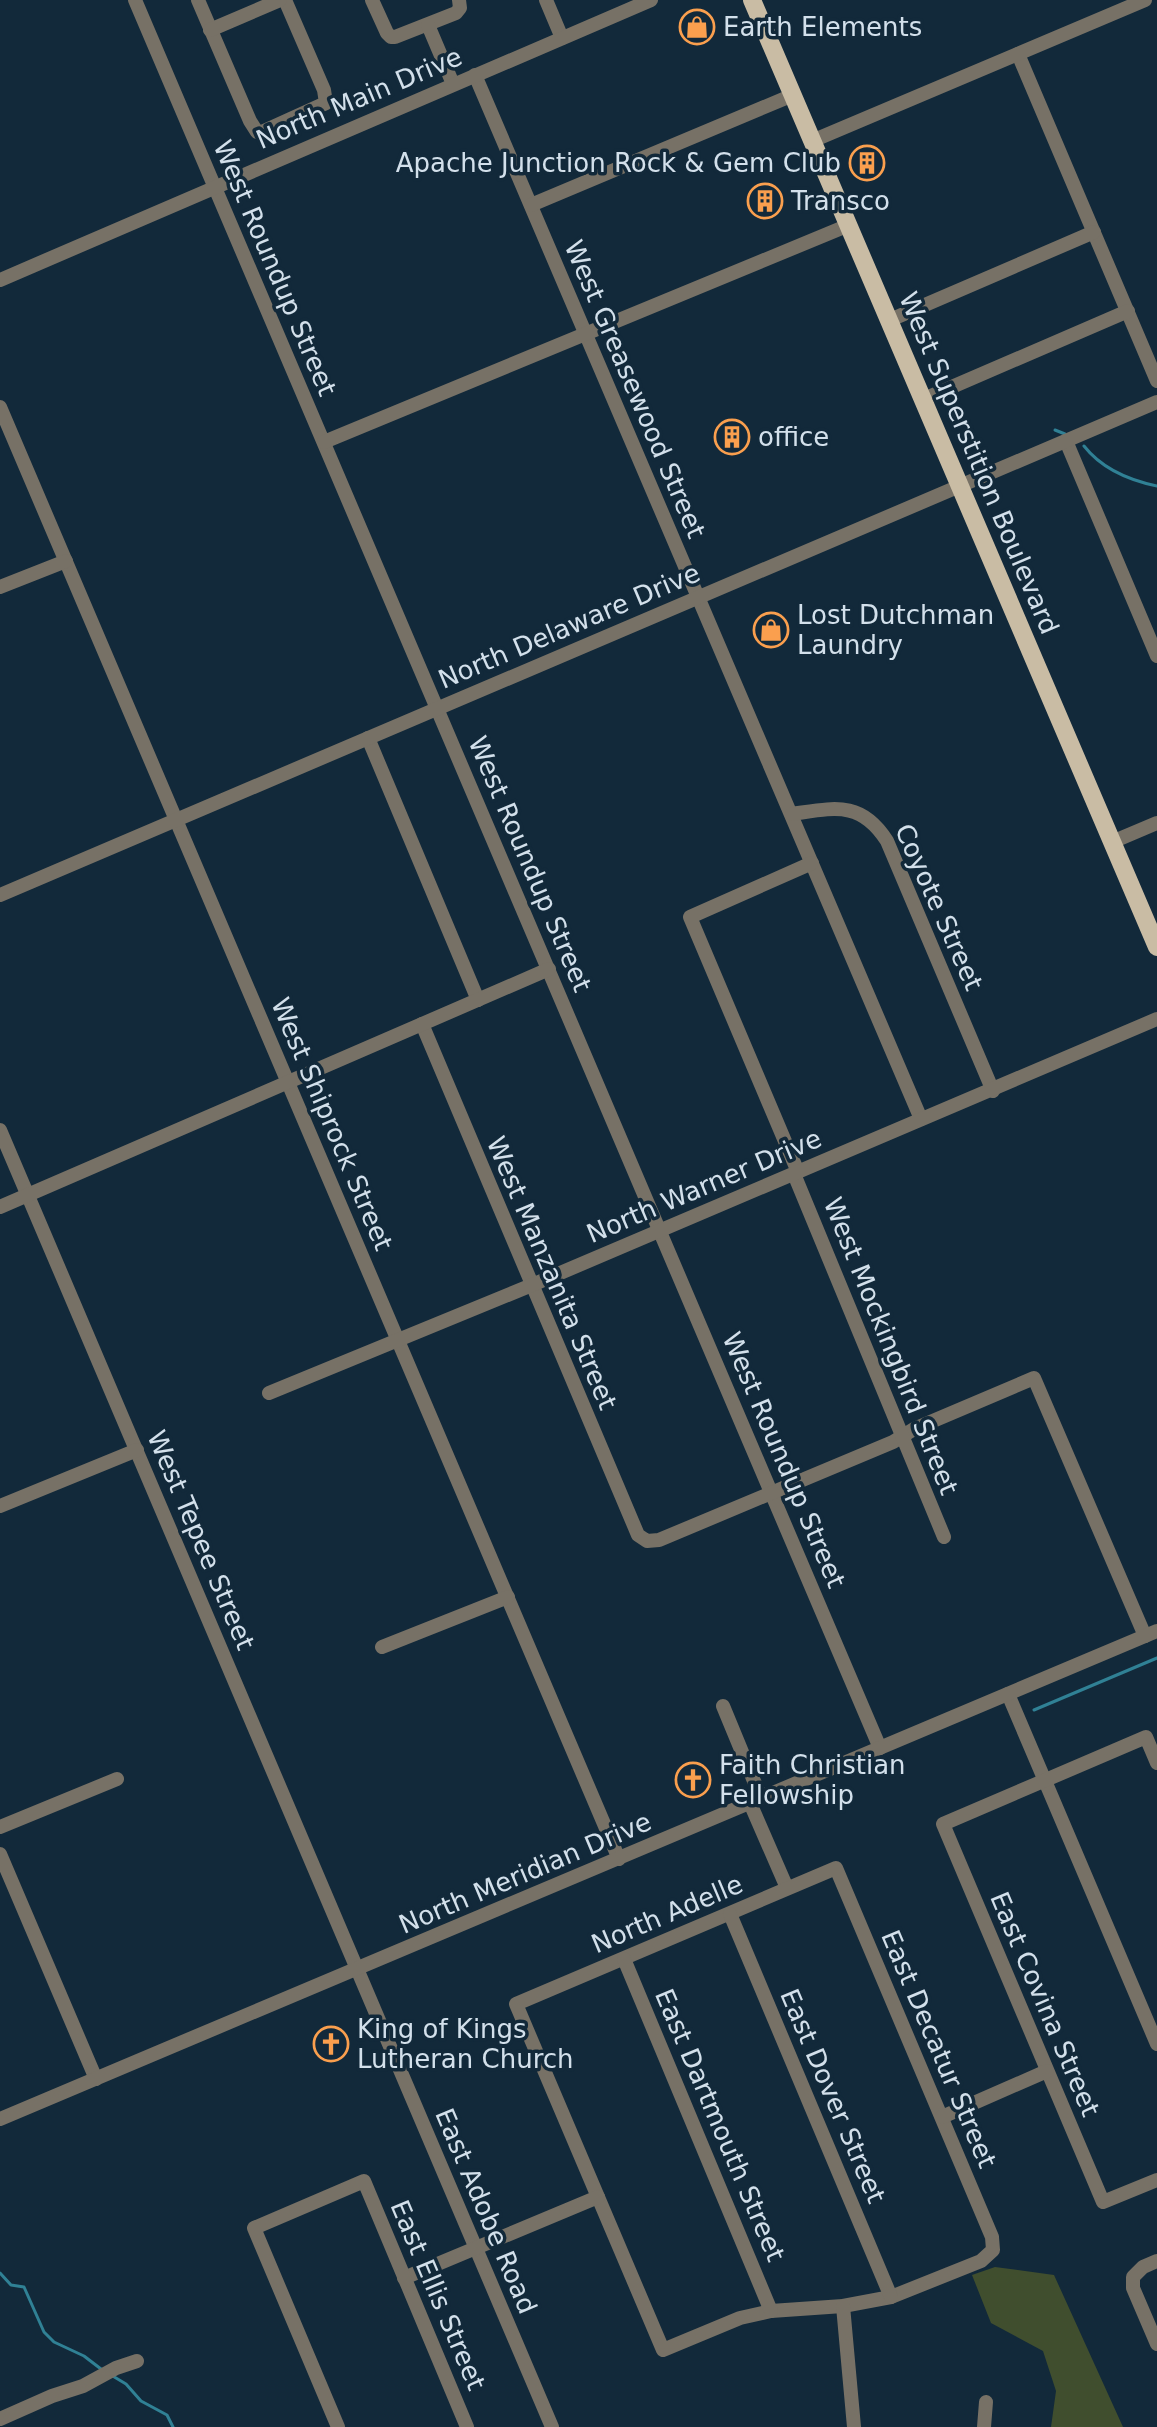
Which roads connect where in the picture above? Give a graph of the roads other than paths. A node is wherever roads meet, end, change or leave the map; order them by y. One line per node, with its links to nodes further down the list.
1 (135, 0): 18 (street, West Roundup Street)
2 (198, 0): 11 (street)
3 (283, 0): 11 (street); 11 (street)
4 (372, 0): 10 (street)
5 (546, 0): 12 (street)
6 (752, 0): 16 (main road, West Superstition Boulevard)
7 (1145, 0): 13 (street)
8 (648, 1): 12 (street, North Main Drive)
9 (460, 4): 10 (street)
10 (428, 25): 15 (street)
11 (210, 30)
12 (562, 38): 14 (street, North Main Drive)
13 (1018, 54): 17 (street); 21 (street)
14 (475, 75): 15 (street, North Main Drive); 19 (street, West Greasewood Street)
15 (453, 84): 18 (street, North Main Drive)
16 (793, 95): 17 (main road, West Superstition Boulevard); 19 (street)
17 (812, 141): 20 (main road, West Superstition Boulevard)
18 (215, 188): 22 (street, North Main Drive); 31 (street, West Roundup Street)
19 (531, 205): 25 (street, West Greasewood Street)
20 (849, 225): 24 (main road, West Superstition Boulevard); 25 (street)
21 (1094, 232): 23 (street); 24 (street)
22 (0, 280)
23 (1128, 311): 26 (street); 27 (street)
24 (890, 320): 27 (main road, West Superstition Boulevard)
25 (585, 336): 31 (street); 35 (street, West Greasewood Street)
26 (1157, 381)
27 (924, 399): 32 (main road, West Superstition Boulevard)
28 (1157, 402): 30 (street, North Delaware Drive)
29 (0, 407): 33 (street, West Shiprock Street)
30 (1066, 441): 32 (street, North Delaware Drive); 36 (street)
31 (324, 442): 37 (street, West Roundup Street)
32 (961, 486): 35 (street, North Delaware Drive); 42 (main road, West Superstition Boulevard)
33 (66, 561): 34 (street); 40 (street, West Shiprock Street)
34 (0, 587)
35 (698, 597): 37 (street, North Delaware Drive); 39 (street, West Greasewood Street)
36 (1157, 656)
37 (437, 708): 38 (street, North Delaware Drive); 46 (street, West Roundup Street)
38 (368, 738): 40 (street, North Delaware Drive); 47 (street)
39 (792, 814): 43 (street, West Greasewood Street); 51 (street, Coyote Street)
40 (176, 819): 44 (street, North Delaware Drive); 50 (street, West Shiprock Street)
41 (1157, 823): 42 (street)
42 (1112, 842): 45 (main road, West Superstition Boulevard)
43 (812, 863): 52 (street, West Greasewood Street); 54 (street, West Mockingbird Street)
44 (0, 895)
45 (1157, 947)
46 (549, 969): 47 (street); 57 (street, West Roundup Street)
47 (478, 1000): 49 (street)
48 (1157, 1019): 51 (street, North Warner Drive)
49 (422, 1024): 50 (street); 58 (street, West Manzanita Street)
50 (287, 1081): 55 (street); 59 (street, West Shiprock Street)
51 (993, 1091): 52 (street, North Warner Drive)
52 (921, 1119): 54 (street, North Warner Drive)
53 (0, 1130): 55 (street, West Tepee Street)
54 (796, 1173): 57 (street, North Warner Drive); 61 (street, West Mockingbird Street)
55 (28, 1195): 56 (street); 62 (street, West Tepee Street)
56 (0, 1207)
57 (660, 1231): 58 (street, North Warner Drive); 63 (street, West Roundup Street)
58 (532, 1285): 59 (street, North Warner Drive); 63 (street, West Manzanita Street)
59 (398, 1341): 60 (street, North Warner Drive); 66 (street, West Shiprock Street)
60 (269, 1393)
61 (904, 1436): 63 (street); 65 (street, West Mockingbird Street); 67 (street)
62 (137, 1450): 64 (street); 83 (street, West Tepee Street)
63 (772, 1494): 71 (street, West Roundup Street)
64 (0, 1506)
65 (944, 1537)
66 (508, 1597): 68 (street); 78 (street, West Shiprock Street)
67 (1151, 1633): 69 (street, North Meridian Drive)
68 (382, 1647)
69 (1008, 1694): 71 (street, North Meridian Drive); 74 (street)
70 (723, 1706): 75 (street)
71 (880, 1748): 75 (street, North Meridian Drive)
72 (1157, 1763): 74 (street)
73 (117, 1779): 76 (street)
74 (1044, 1780): 84 (street); 85 (street, East Covina Street)
75 (755, 1801): 78 (street, North Meridian Drive); 80 (street)
76 (0, 1827)
77 (0, 1854): 86 (street)
78 (619, 1859): 83 (street, North Meridian Drive)
79 (836, 1868): 80 (street, North Adelle); 87 (street, East Decatur Street)
80 (787, 1888): 81 (street, North Adelle)
81 (730, 1914): 82 (street, North Adelle); 94 (street, East Dover Street)
82 (624, 1959): 90 (street, North Adelle); 96 (street, East Dartmouth Street)
83 (358, 1970): 86 (street, North Meridian Drive); 91 (street, East Adobe Road)
84 (1157, 2044)
85 (1047, 2071): 87 (street); 89 (street, East Covina Street)
86 (96, 2079): 88 (street, North Meridian Drive)
87 (942, 2117): 94 (street, East Decatur Street)
88 (0, 2119)
89 (1157, 2180)
90 (598, 2197): 91 (street); 96 (street)
91 (476, 2249): 93 (street); 103 (street, East Adobe Road)
92 (1157, 2261): 97 (street)
93 (404, 2278): 101 (street, East Ellis Street); 102 (street, East Ellis Street)
94 (891, 2297): 95 (street)
95 (843, 2306): 96 (street); 104 (street)
96 (771, 2311)
97 (1157, 2344)
98 (137, 2361): 100 (street)
99 (986, 2402): 105 (street)
100 (0, 2419)
101 (338, 2427)
102 (467, 2427)
103 (552, 2427)
104 (854, 2427)
105 (984, 2427)

